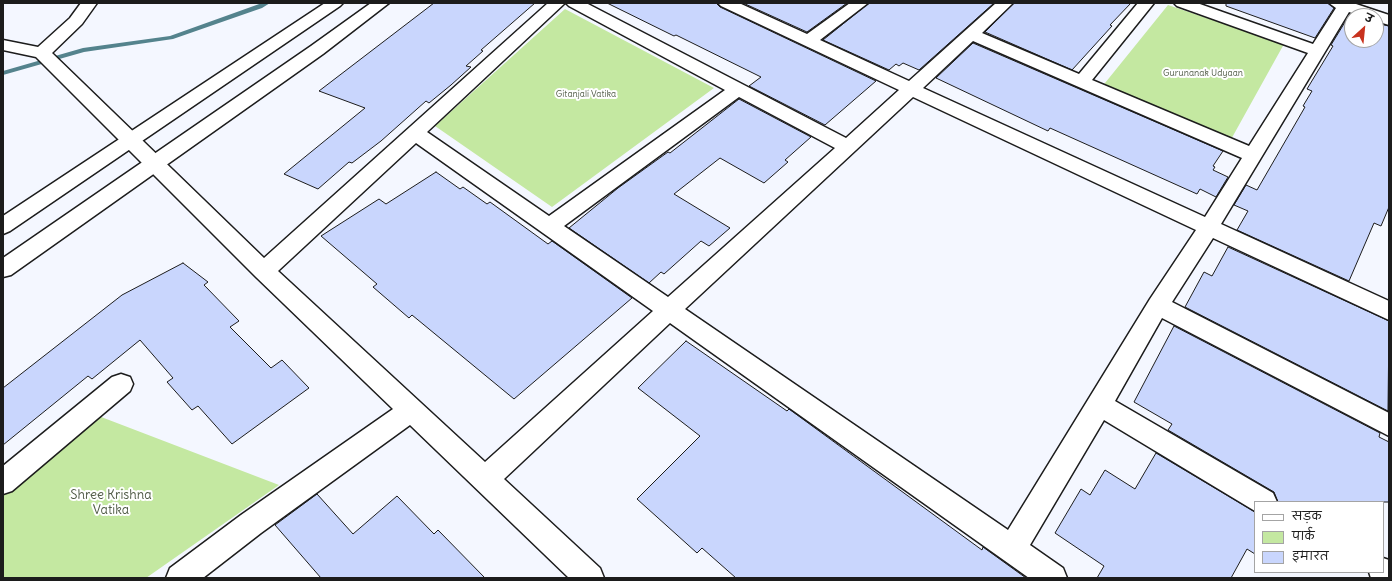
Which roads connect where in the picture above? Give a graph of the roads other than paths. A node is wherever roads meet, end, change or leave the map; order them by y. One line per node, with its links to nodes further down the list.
1 (89, 3): 17 (street)
2 (335, 3): 22 (street)
3 (381, 3): 25 (street)
4 (558, 3): 21 (street)
5 (574, 3): 19 (street)
6 (726, 3): 14 (street)
7 (860, 3): 14 (street)
8 (1005, 3): 13 (street)
9 (1146, 3): 18 (street)
10 (1182, 3): 16 (street)
11 (1341, 4): 12 (street); 16 (street)
12 (1389, 20)
13 (971, 34): 18 (street); 20 (street)
14 (809, 42): 20 (street)
15 (3, 45): 17 (street)
16 (1317, 51): 24 (street)
17 (42, 53): 22 (street)
18 (1082, 81): 24 (street)
19 (738, 89): 23 (street); 27 (street)
20 (911, 89): 23 (street); 28 (street)
21 (415, 133): 27 (street); 30 (street)
22 (131, 142): 25 (street); 26 (street)
23 (848, 147): 33 (street)
24 (1253, 155): 28 (street)
25 (153, 164): 29 (street); 30 (street)
26 (3, 226)
27 (550, 226): 33 (street)
28 (1209, 227): 31 (street); 32 (street)
29 (3, 269)
30 (264, 271): 36 (street)
31 (1158, 305): 35 (street); 37 (street)
32 (1388, 306)
33 (669, 310): 38 (street); 41 (street)
34 (121, 384): 39 (street)
35 (1100, 405): 40 (street); 41 (street)
36 (411, 410): 38 (street); 42 (street)
37 (1389, 425)
38 (485, 479): 43 (street)
39 (3, 482)
40 (1262, 501)
41 (1012, 550): 44 (street)
42 (180, 578)
43 (590, 578)
44 (1053, 578)

